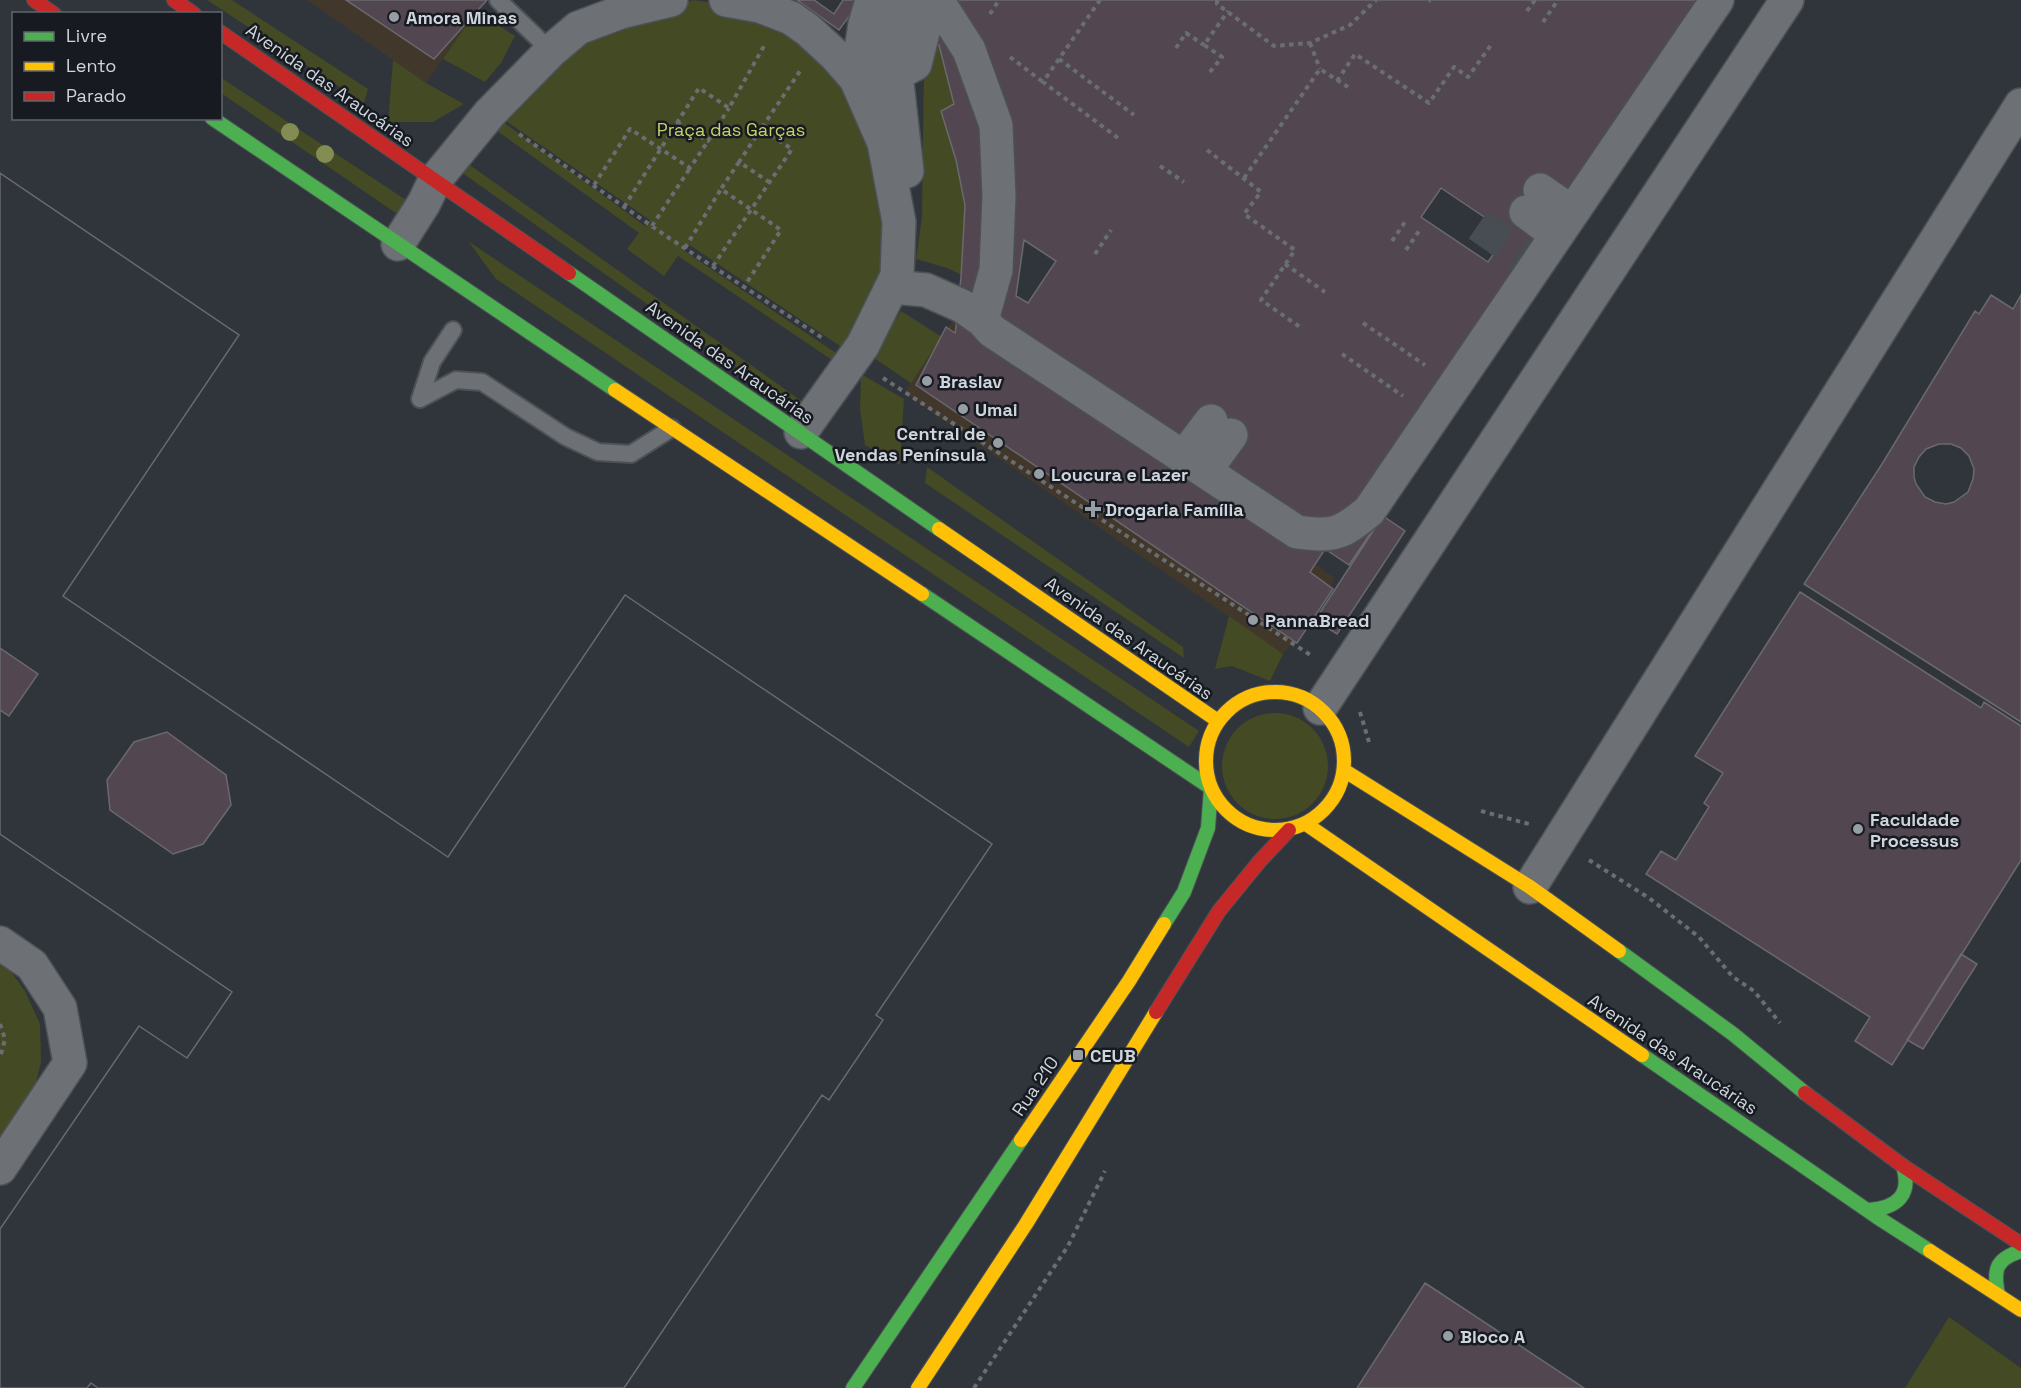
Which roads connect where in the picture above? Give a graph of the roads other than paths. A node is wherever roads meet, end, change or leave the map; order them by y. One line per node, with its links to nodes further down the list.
1 (34, 0): 11 (main road)
2 (174, 0): 12 (main road)
3 (498, 0): 14 (lane)
4 (726, 0): 18 (street)
5 (872, 0): 18 (street)
6 (905, 0): 15 (street)
7 (1717, 0): 21 (street)
8 (1787, 0): 31 (street)
9 (667, 1): 14 (street)
10 (940, 4): 15 (street); 25 (street)
11 (51, 12)
12 (191, 12)
13 (222, 33): 19 (main road, Avenida das Araucárias)
14 (551, 51): 19 (street)
15 (896, 74): 23 (street)
16 (2021, 105): 37 (street)
17 (215, 120): 22 (main road)
18 (884, 142): 23 (street)
19 (435, 180): 22 (street); 29 (main road, Avenida das Araucárias)
20 (1533, 201): 21 (street)
21 (1564, 224): 30 (street)
22 (398, 243): 27 (main road)
23 (898, 243): 24 (street)
24 (892, 287): 25 (street); 29 (street)
25 (982, 320): 30 (street)
26 (453, 330): 27 (lane)
27 (672, 428): 34 (main road)
28 (1221, 428): 30 (street)
29 (801, 432): 32 (main road, Avenida das Araucárias)
30 (1194, 464)
31 (1320, 708): 32 (main road); 33 (main road)
32 (1218, 721): 34 (main road)
33 (1345, 771): 35 (main road); 37 (main road)
34 (1211, 788): 36 (main road); 46 (main road, Rua 210)
35 (1306, 824): 36 (main road); 41 (main road, Avenida das Araucárias)
36 (1289, 830): 47 (main road)
37 (1530, 887): 40 (main road)
38 (0, 943): 39 (street)
39 (0, 1168)
40 (1906, 1169): 41 (main road); 42 (main road)
41 (1873, 1214): 44 (main road, Avenida das Araucárias)
42 (2021, 1244)
43 (2021, 1251): 44 (main road)
44 (1993, 1291): 45 (main road, Avenida das Araucárias)
45 (2021, 1310)
46 (853, 1388)
47 (918, 1388)

